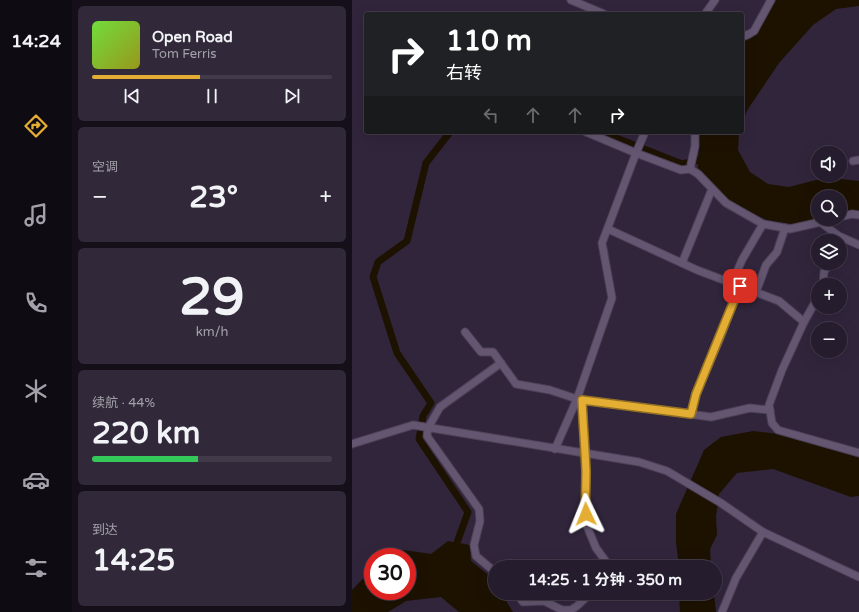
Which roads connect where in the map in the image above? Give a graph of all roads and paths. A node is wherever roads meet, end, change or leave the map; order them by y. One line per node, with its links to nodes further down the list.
1 (571, 0): 4 (street)
2 (715, 0): 5 (street)
3 (771, 0): 6 (street)
4 (599, 12)
5 (707, 12)
6 (744, 36)
7 (591, 134): 10 (street)
8 (644, 134): 10 (street)
9 (695, 134): 11 (street)
10 (636, 153): 11 (street); 19 (street)
11 (690, 169): 12 (street)
12 (712, 188): 15 (street); 23 (street)
13 (847, 215): 14 (street)
14 (859, 215)
15 (763, 224): 18 (street); 24 (street)
16 (811, 224): 18 (street)
17 (825, 226): 20 (street)
18 (785, 228): 26 (street)
19 (608, 229): 23 (street); 31 (street)
20 (835, 234)
21 (847, 241): 22 (street)
22 (859, 244)
23 (682, 263): 24 (street)
24 (732, 283): 25 (street)
25 (740, 286): 26 (street); 33 (street)
26 (756, 292): 28 (street)
27 (811, 310): 28 (street)
28 (804, 322): 32 (street)
29 (465, 332): 30 (street)
30 (501, 363): 31 (street); 34 (street)
31 (579, 399): 33 (street); 36 (street); 38 (street)
32 (770, 410): 33 (street); 37 (street)
33 (691, 414)
34 (428, 428): 35 (street); 36 (street); 41 (street)
35 (352, 444)
36 (555, 449): 38 (street)
37 (859, 453)
38 (585, 454): 39 (street); 40 (street)
39 (763, 532): 42 (street); 45 (street)
40 (605, 560)
41 (488, 566)
42 (859, 577)
43 (521, 600): 44 (street)
44 (584, 600)
45 (722, 612)

